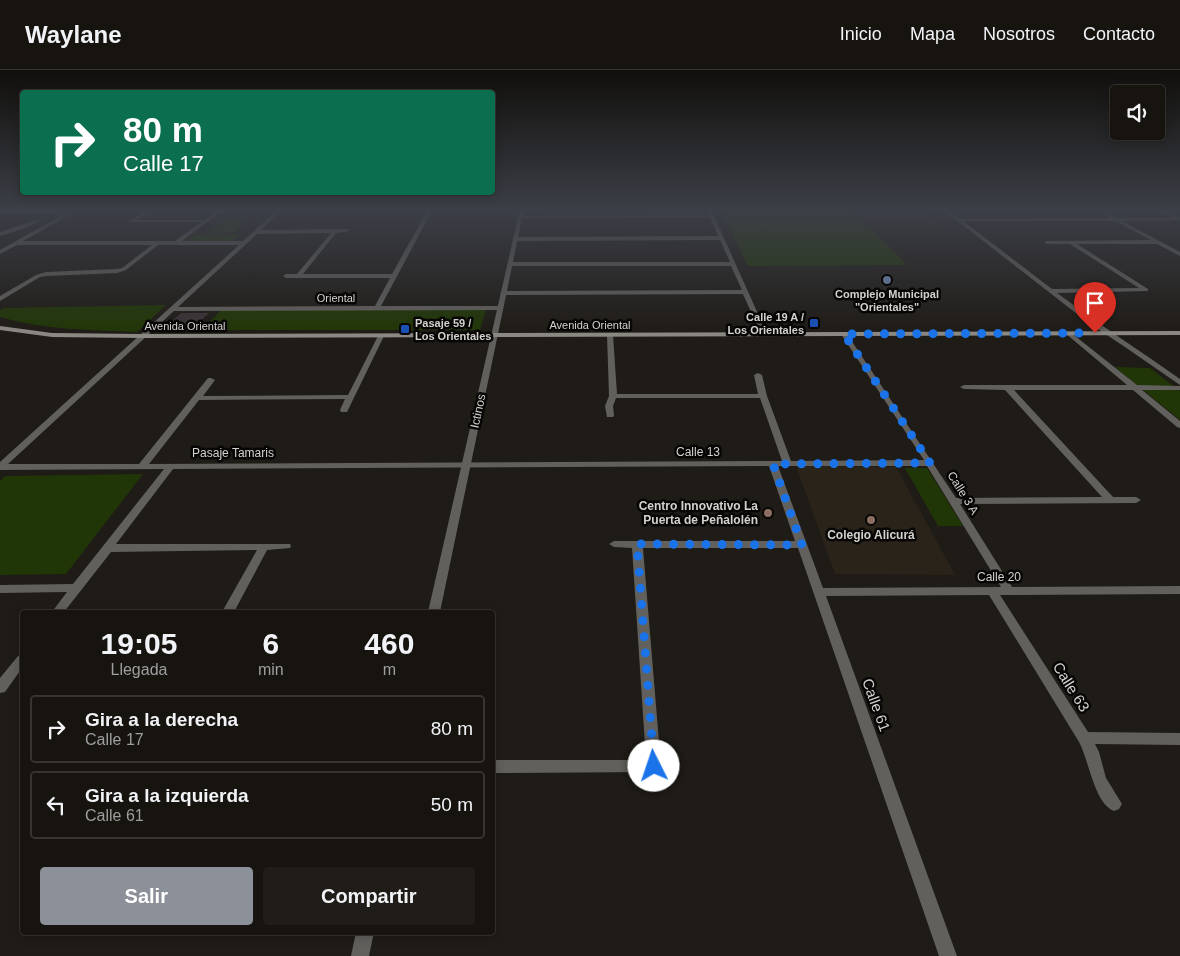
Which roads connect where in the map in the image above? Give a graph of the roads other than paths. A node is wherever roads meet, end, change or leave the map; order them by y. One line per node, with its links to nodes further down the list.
1 (147, 250): 17 (street)
2 (236, 250): 18 (street)
3 (320, 250): 12 (street)
4 (408, 250): 13 (street)
5 (513, 250): 9 (street, Ictinos)
6 (727, 250): 10 (street)
7 (998, 250): 14 (street)
8 (1084, 250): 14 (street)
9 (510, 264): 10 (street); 16 (street, Ictinos)
10 (733, 264): 15 (street)
11 (286, 276): 12 (street)
12 (299, 276): 13 (street)
13 (394, 276): 19 (street)
14 (1051, 291): 23 (street)
15 (746, 292): 16 (street); 25 (street)
16 (503, 293): 20 (street, Ictinos)
17 (0, 299)
18 (173, 308): 19 (street, Oriental); 29 (street)
19 (377, 308): 20 (street, Oriental)
20 (500, 308): 27 (street, Ictinos)
21 (0, 328): 29 (main road, Avenida Oriental)
22 (1068, 333): 23 (main road, Avenida Oriental); 26 (main road, Avenida Oriental); 36 (street)
23 (1109, 333): 24 (main road, Avenida Oriental); 33 (street)
24 (1180, 333)
25 (764, 334): 26 (main road, Avenida Oriental); 28 (main road, Avenida Oriental)
26 (844, 334): 45 (street, Calle 3 A)
27 (494, 335): 28 (main road, Avenida Oriental); 30 (main road, Avenida Oriental); 48 (street, Ictinos)
28 (610, 335): 38 (street)
29 (142, 336): 30 (main road, Avenida Oriental); 51 (street)
30 (381, 336): 40 (street)
31 (758, 375): 39 (street)
32 (211, 380): 41 (street)
33 (1180, 383)
34 (964, 387): 35 (street)
35 (1007, 387): 36 (street); 52 (street)
36 (1134, 388): 37 (street); 44 (street)
37 (1180, 388)
38 (613, 396): 39 (street); 43 (street)
39 (763, 396): 47 (street)
40 (351, 397): 41 (street); 42 (street)
41 (196, 398): 49 (street)
42 (344, 410)
43 (610, 414)
44 (1180, 425)
45 (930, 463): 47 (street, Calle 13); 54 (street, Calle 3 A)
46 (773, 464): 47 (street, Calle 13); 48 (street, Calle 13); 57 (street, Calle 61)
47 (788, 464)
48 (466, 465): 50 (street, Pasaje Tamaris); 69 (street, Ictinos)
49 (142, 466): 50 (street, Pasaje Tamaris); 51 (street, Pasaje Tamaris)
50 (171, 466): 60 (street)
51 (0, 467)
52 (1110, 500): 53 (street); 54 (street)
53 (1136, 500)
54 (954, 501): 65 (street, Calle 3 A)
55 (614, 544): 56 (street)
56 (637, 544): 57 (street); 74 (street)
57 (802, 545): 66 (street, Calle 61)
58 (264, 546): 59 (street); 60 (street); 68 (street)
59 (286, 546)
60 (108, 548): 61 (street)
61 (77, 588): 62 (street); 67 (street)
62 (0, 589)
63 (1180, 590): 65 (street, Calle 20)
64 (992, 591): 65 (street, Calle 20); 66 (street, Calle 20); 72 (street, Calle 63)
65 (1010, 591)
66 (818, 592): 78 (street, Calle 61)
67 (60, 610)
68 (229, 610)
69 (434, 610)
70 (20, 662): 71 (street)
71 (0, 688)
72 (1084, 738): 73 (street); 75 (street, Calle 63)
73 (1180, 739)
74 (495, 767)
75 (1114, 804)
76 (364, 935): 77 (street)
77 (360, 956)
78 (948, 956)

